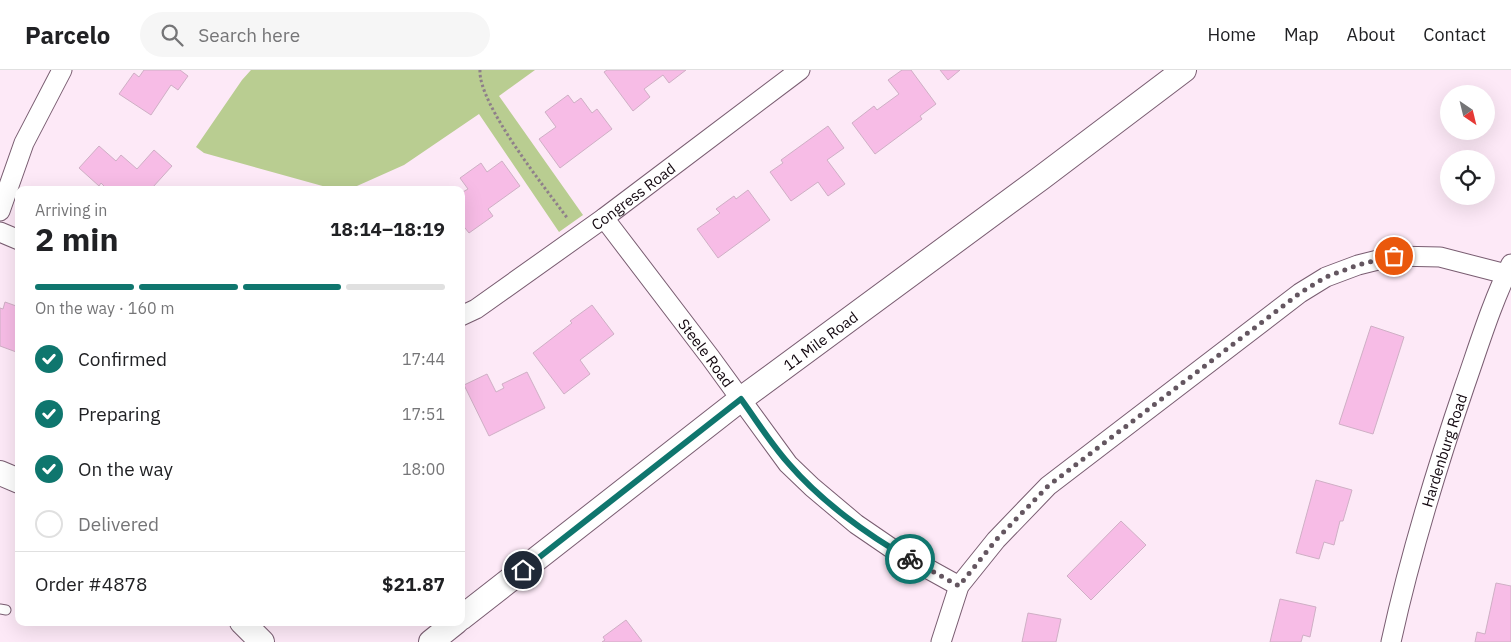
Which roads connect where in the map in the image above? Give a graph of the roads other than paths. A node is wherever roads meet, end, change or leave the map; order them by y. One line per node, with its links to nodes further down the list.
1 (62, 70): 4 (street)
2 (800, 70): 5 (street, Congress Road)
3 (1184, 70): 10 (street, 11 Mile Road)
4 (0, 211)
5 (604, 218): 9 (street, Congress Road); 10 (street, Steele Road)
6 (0, 232): 7 (street)
7 (15, 238)
8 (1509, 269): 13 (street); 20 (street, Hardenburg Road)
9 (465, 314)
10 (741, 399): 13 (street, Steele Road); 14 (street, 11 Mile Road)
11 (0, 473): 12 (street)
12 (15, 479)
13 (959, 586): 19 (street)
14 (465, 615)
15 (246, 626): 17 (street)
16 (451, 626): 18 (street)
17 (262, 642)
18 (431, 642)
19 (940, 642)
20 (1390, 642)

